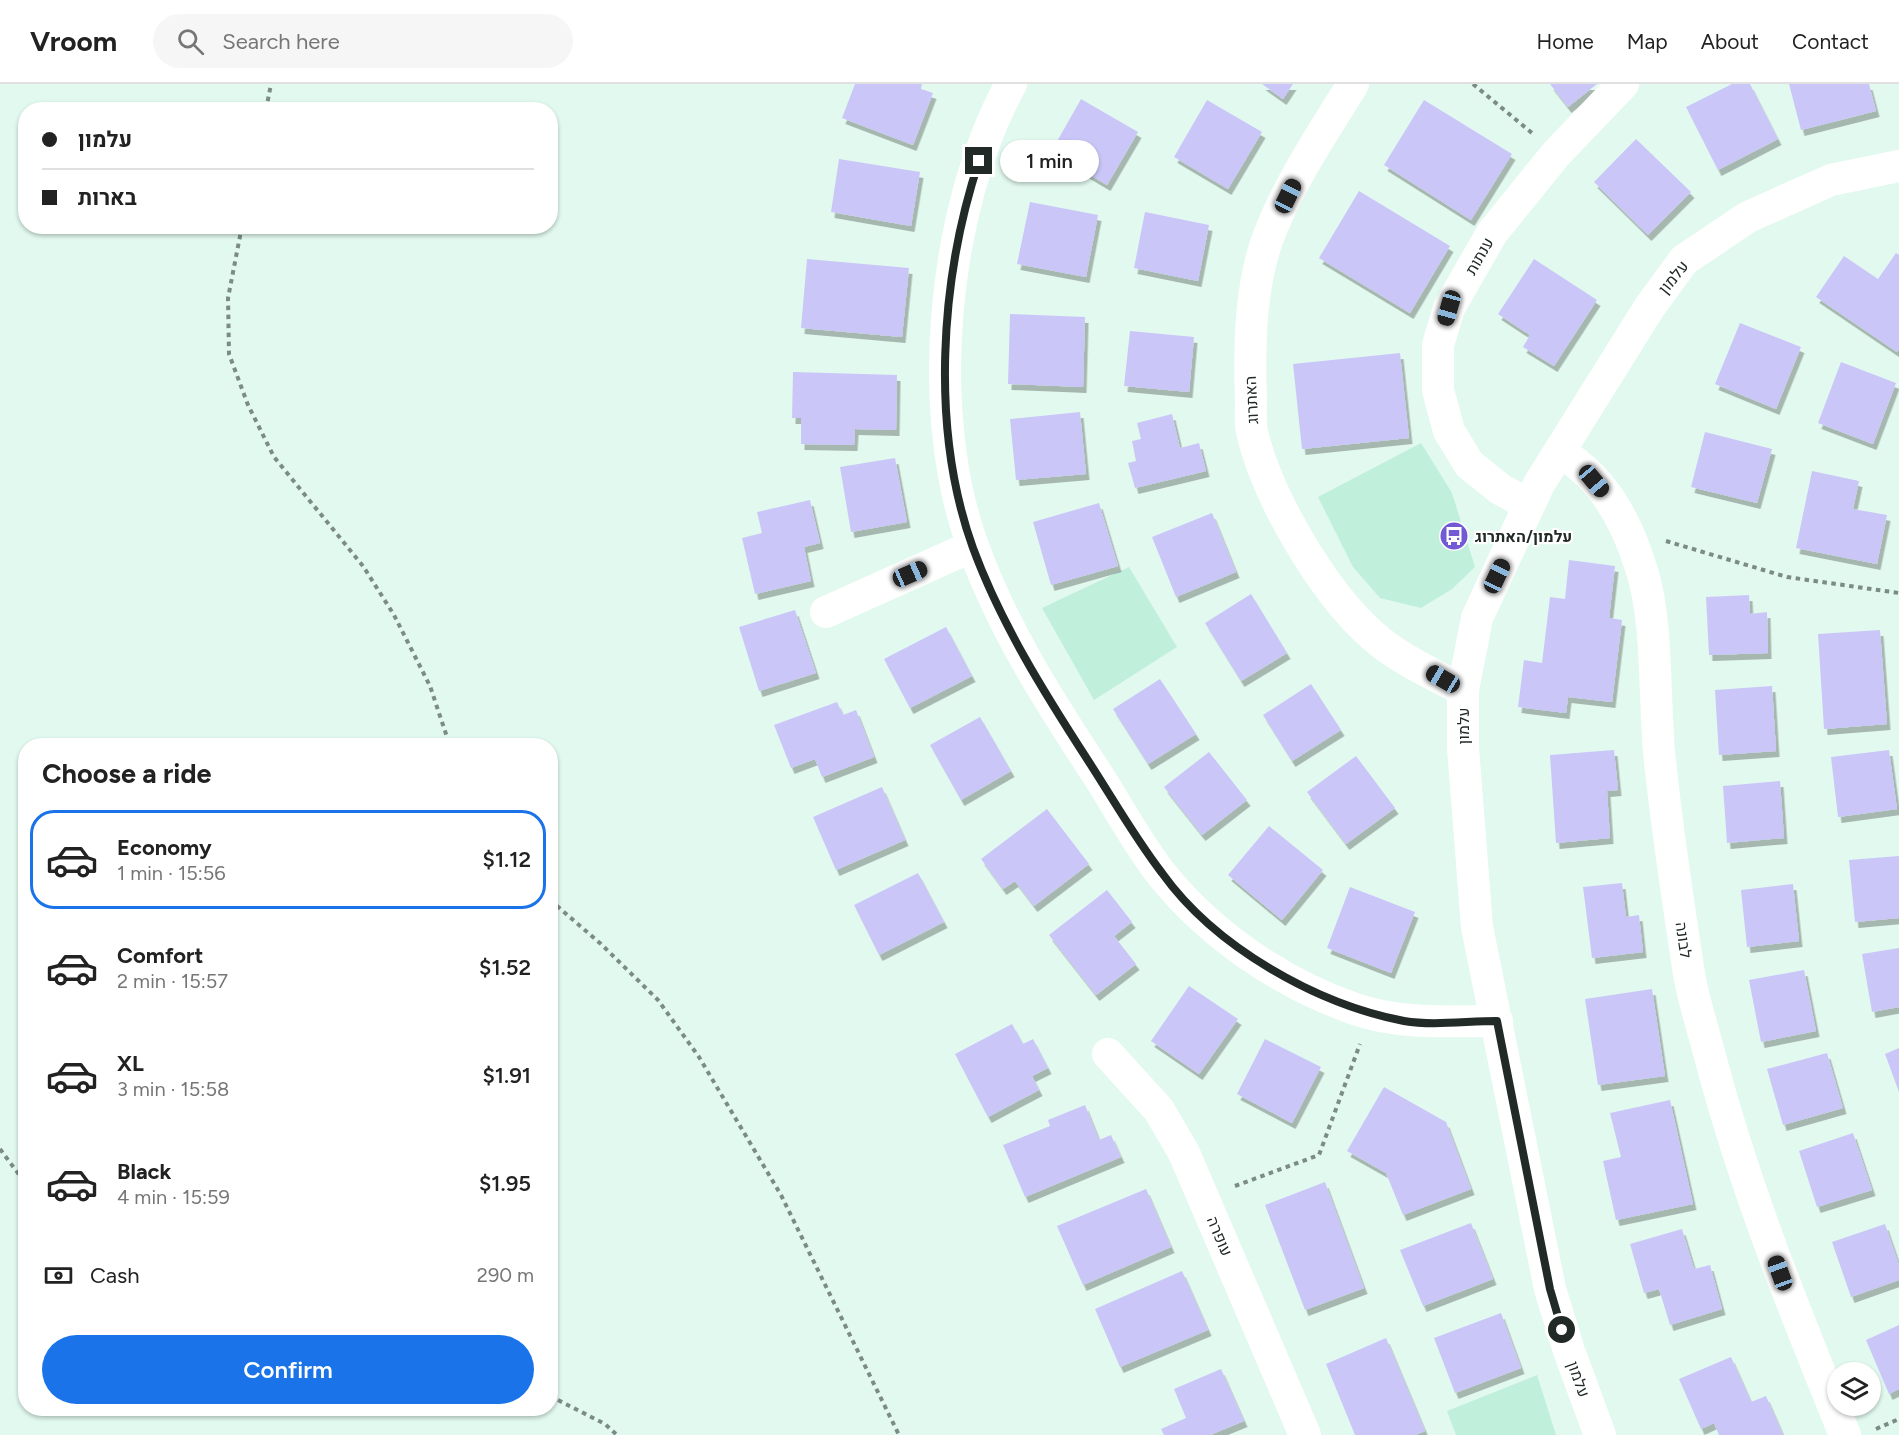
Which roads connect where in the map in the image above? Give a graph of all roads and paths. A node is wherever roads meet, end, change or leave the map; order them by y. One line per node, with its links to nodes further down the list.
1 (271, 84): 6 (path)
2 (1011, 84): 13 (street)
3 (1353, 84): 16 (street, האתרוג)
4 (1473, 84): 7 (path)
5 (1623, 84): 7 (street, ענתות)
6 (268, 102)
7 (1556, 154): 11 (street, ענתות)
8 (1899, 166): 10 (street, עלמון)
9 (240, 234): 17 (path)
10 (1559, 452): 11 (street, עלמון); 12 (street, לבונה)
11 (1530, 505): 16 (street, עלמון)
12 (1628, 530): 14 (path); 27 (street, לבונה)
13 (973, 546): 15 (street); 19 (street)
14 (1899, 593)
15 (826, 612)
16 (1462, 690): 20 (street, עלמון)
17 (447, 738)
18 (558, 907): 29 (path)
19 (1372, 1013): 20 (street); 24 (path)
20 (1497, 1021): 31 (street, עלמון)
21 (1107, 1054): 24 (street, עופרה)
22 (0, 1149): 23 (path)
23 (18, 1173)
24 (1203, 1197): 30 (street, עופרה)
25 (558, 1400): 28 (path)
26 (1899, 1419): 27 (path)
27 (1858, 1433)
28 (617, 1435)
29 (899, 1435)
30 (1305, 1435)
31 (1600, 1435)

